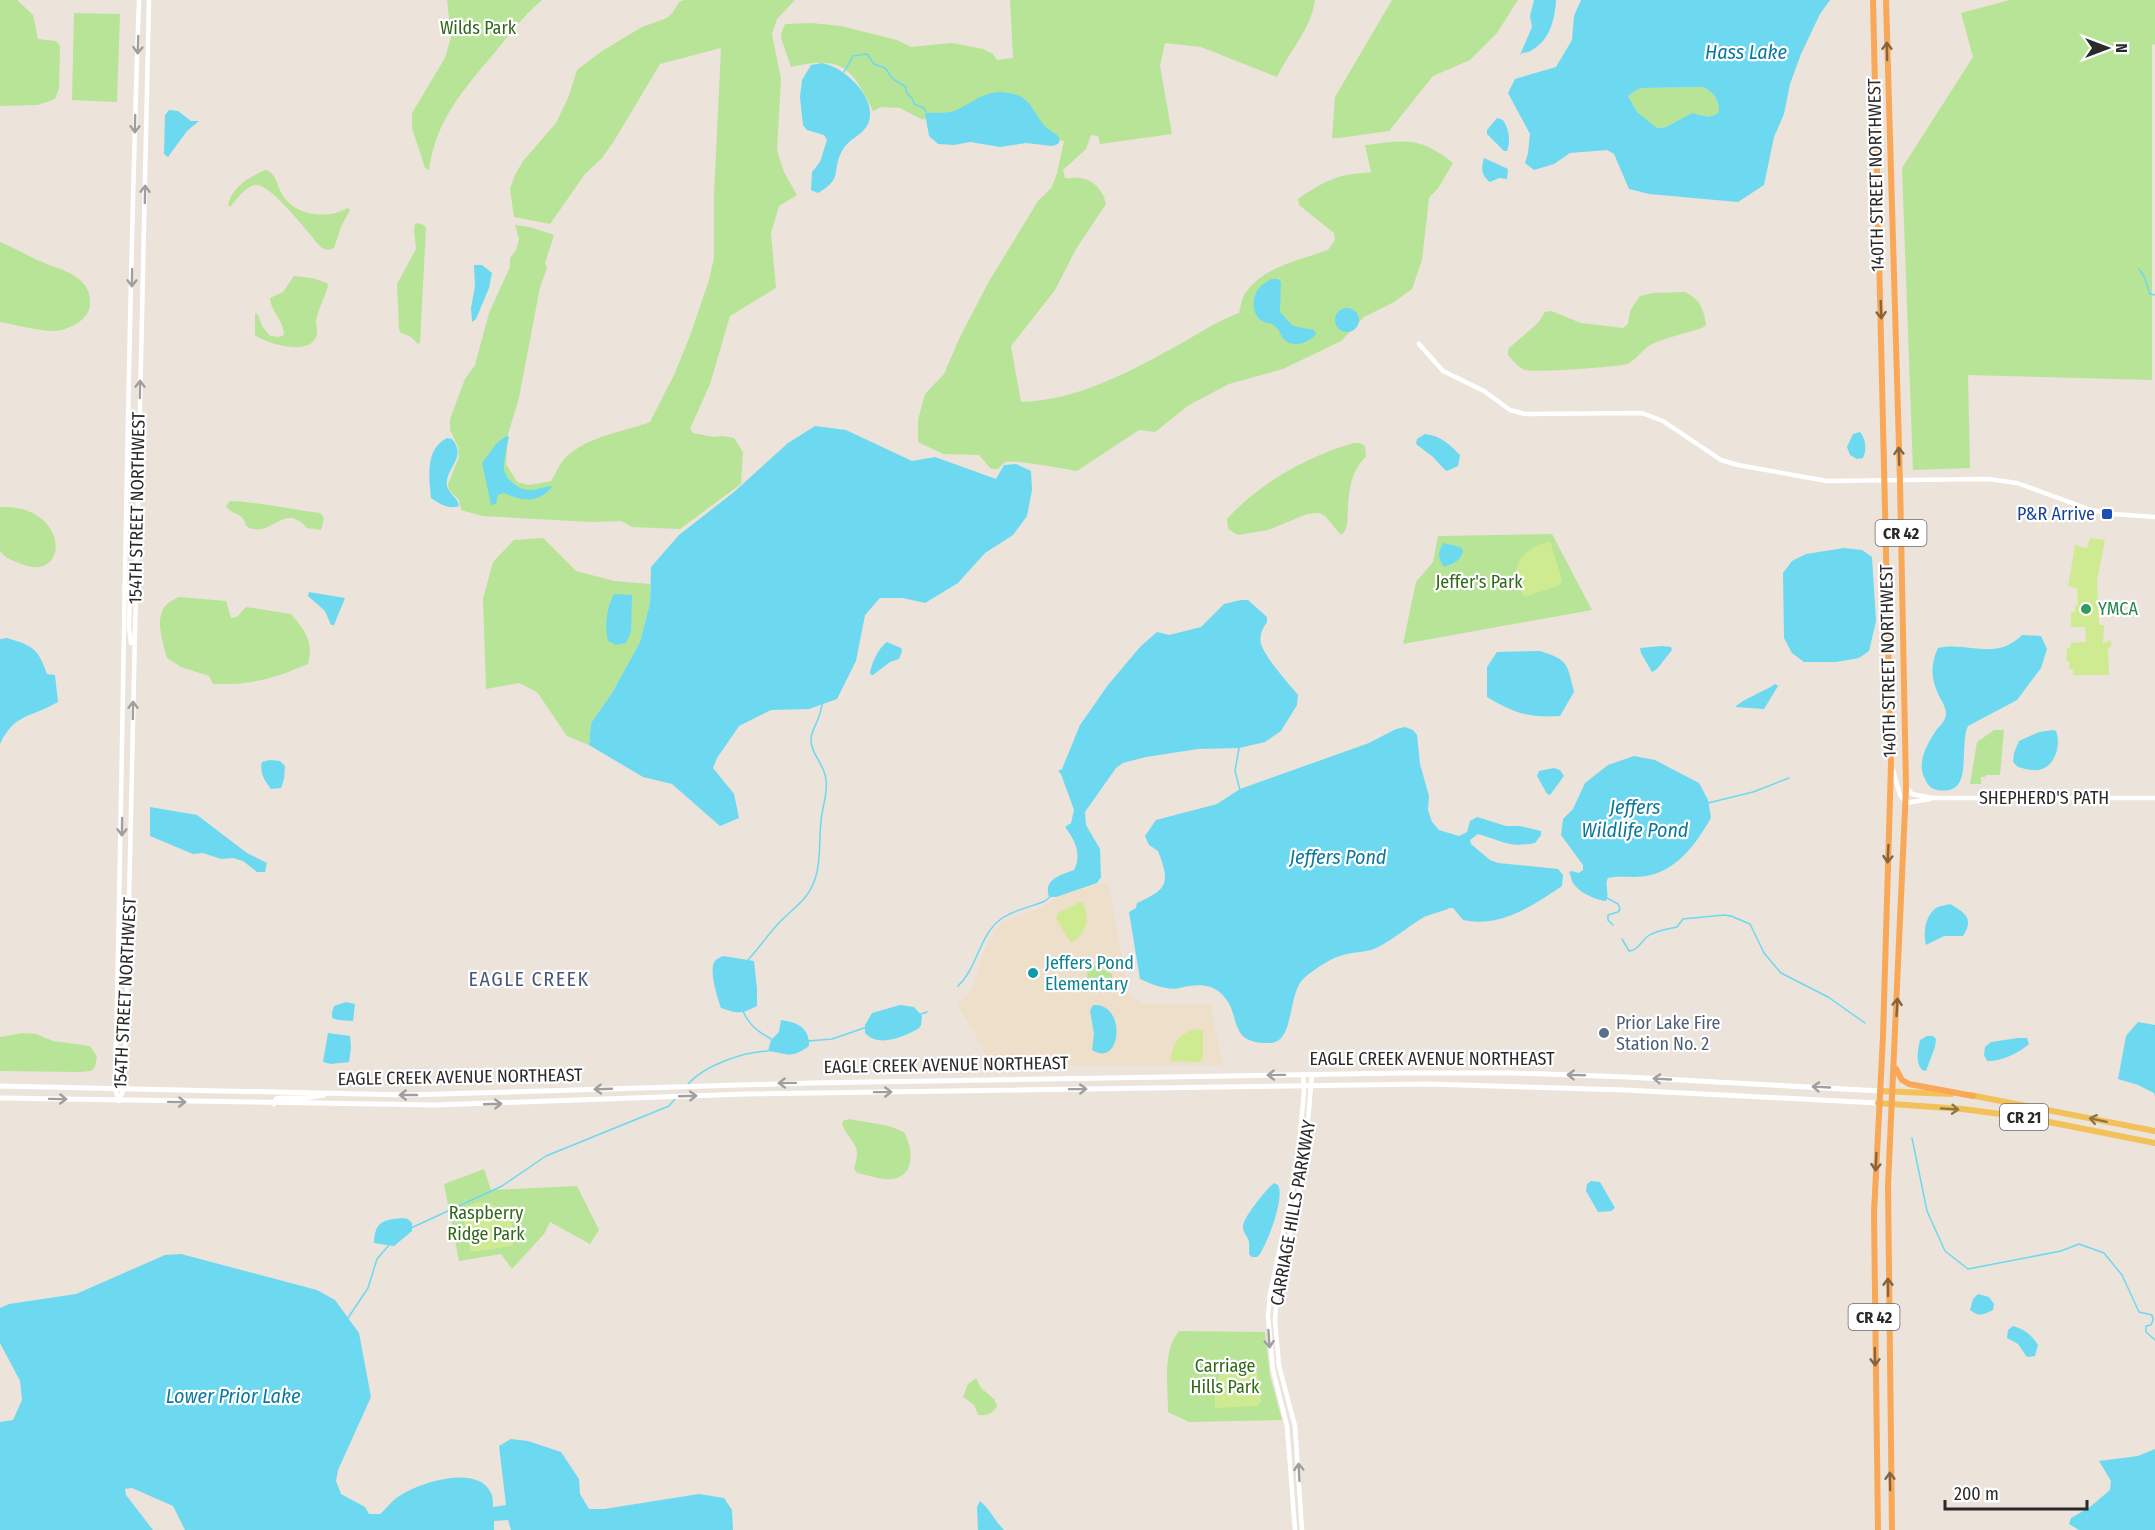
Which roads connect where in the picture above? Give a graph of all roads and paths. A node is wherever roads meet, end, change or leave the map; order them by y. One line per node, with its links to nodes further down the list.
1 (139, 0): 9 (street, 154TH STREET NORTHWEST, one-way to 9)
2 (149, 0): 10 (street, 154TH STREET NORTHWEST, one-way to 2)
3 (1873, 0): 6 (highway, 140TH STREET NORTHWEST / CR 42, one-way to 6)
4 (1886, 0): 7 (highway, 140TH STREET NORTHWEST / CR 42, one-way to 4)
5 (1419, 344): 6 (street)
6 (1886, 481): 7 (street); 11 (highway, 140TH STREET NORTHWEST / CR 42)
7 (1900, 481): 8 (street); 12 (highway, 140TH STREET NORTHWEST / CR 42)
8 (2155, 517)
9 (124, 587): 10 (street); 22 (street, 154TH STREET NORTHWEST, one-way to 22)
10 (134, 658): 23 (street, 154TH STREET NORTHWEST, one-way to 10)
11 (1891, 764): 15 (street); 24 (highway, 140TH STREET NORTHWEST / CR 42, one-way to 24)
12 (1906, 787): 13 (street, SHEPHERD'S PATH); 15 (highway, 140TH STREET NORTHWEST / CR 42)
13 (1932, 798): 14 (street, SHEPHERD'S PATH); 15 (street, SHEPHERD'S PATH)
14 (2155, 798)
15 (1906, 803): 16 (highway, 140TH STREET NORTHWEST / CR 42, one-way to 15)
16 (1894, 1066): 25 (highway, 140TH STREET NORTHWEST / CR 42); 27 (highway)
17 (1303, 1074): 18 (main road, EAGLE CREEK AVENUE NORTHEAST / CR 21); 21 (street, CARRIAGE HILLS PARKWAY); 26 (main road, EAGLE CREEK AVENUE NORTHEAST / CR 21, one-way to 26)
18 (1312, 1074): 19 (street, CARRIAGE HILLS PARKWAY); 24 (main road, EAGLE CREEK AVENUE NORTHEAST / CR 21, one-way to 18)
19 (1312, 1085): 21 (main road, EAGLE CREEK AVENUE NORTHEAST / CR 21); 31 (main road, EAGLE CREEK AVENUE NORTHEAST / CR 21); 36 (street, CARRIAGE HILLS PARKWAY, one-way to 19)
20 (0, 1086): 22 (main road, EAGLE CREEK AVENUE NORTHEAST / CR 21)
21 (1304, 1086): 30 (main road, EAGLE CREEK AVENUE NORTHEAST / CR 21, one-way to 21); 35 (street, CARRIAGE HILLS PARKWAY, one-way to 35)
22 (115, 1088): 23 (main road, EAGLE CREEK AVENUE NORTHEAST / CR 21); 29 (street, 154TH STREET NORTHWEST)
23 (124, 1088): 26 (main road, EAGLE CREEK AVENUE NORTHEAST / CR 21); 29 (street, 154TH STREET NORTHWEST)
24 (1880, 1091): 25 (main road, EAGLE CREEK AVENUE NORTHEAST / CR 21); 31 (highway, 140TH STREET NORTHWEST / CR 42)
25 (1893, 1091): 27 (main road, CR 21); 32 (highway, 140TH STREET NORTHWEST / CR 42)
26 (331, 1094): 30 (main road)
27 (1973, 1096): 33 (main road, CR 21, one-way to 27)
28 (0, 1098): 29 (main road, EAGLE CREEK AVENUE NORTHEAST / CR 21, one-way to 29)
29 (118, 1101): 30 (main road, EAGLE CREEK AVENUE NORTHEAST / CR 21, one-way to 30)
30 (274, 1104)
31 (1878, 1104): 32 (main road, EAGLE CREEK AVENUE NORTHEAST / CR 21); 37 (highway, CR 42, one-way to 37)
32 (1892, 1104): 34 (main road, CR 21, one-way to 34); 38 (highway, CR 42, one-way to 32)
33 (2155, 1131)
34 (2155, 1143)
35 (1295, 1530)
36 (1302, 1530)
37 (1878, 1530)
38 (1892, 1530)

